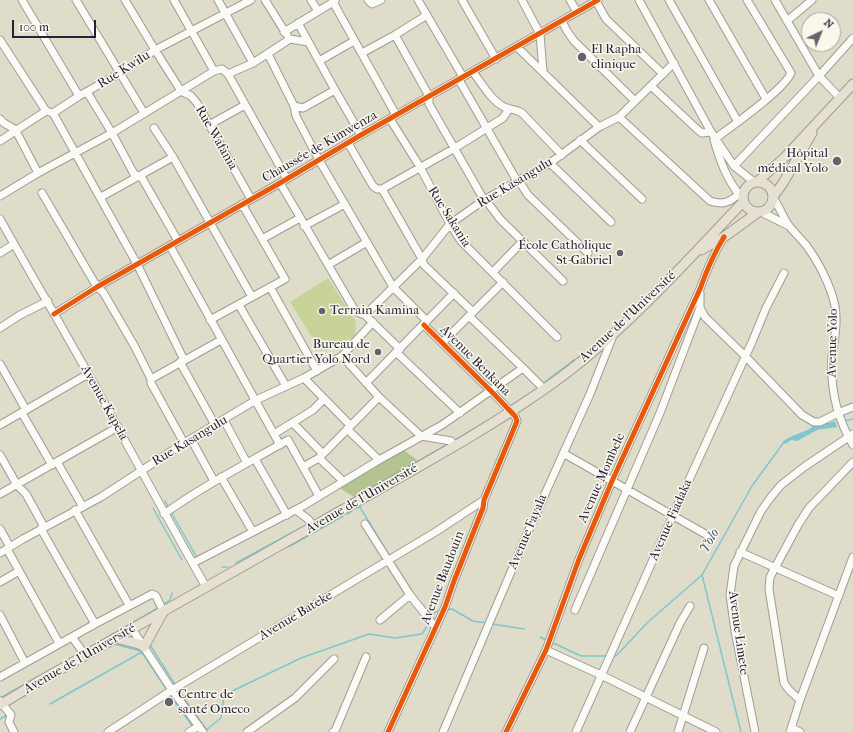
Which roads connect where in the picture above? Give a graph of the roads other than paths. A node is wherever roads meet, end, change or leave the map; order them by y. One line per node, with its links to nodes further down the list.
1 (22, 0): 60 (street)
2 (76, 0): 50 (street)
3 (125, 0): 40 (street, Rue Wafania)
4 (174, 0): 30 (street)
5 (218, 0): 25 (street)
6 (251, 0): 25 (street, Rue Kwilu)
7 (265, 0): 31 (street)
8 (312, 0): 23 (street)
9 (368, 0): 10 (street)
10 (381, 0)
11 (418, 0): 26 (street)
12 (462, 0): 43 (street)
13 (522, 0): 32 (street)
14 (570, 0): 24 (street)
15 (597, 0): 24 (street, Chaussée de Kimwenza); 52 (street)
16 (639, 0): 46 (street)
17 (669, 0): 74 (street)
18 (709, 0): 63 (street)
19 (747, 0): 63 (street)
20 (774, 0): 28 (street)
21 (812, 0): 28 (street)
22 (334, 1): 23 (street); 37 (street, Rue Sakania)
23 (318, 11): 29 (street)
24 (577, 12): 27 (street, Chaussée de Kimwenza)
25 (226, 14): 30 (street, Rue Kwilu); 45 (street)
26 (427, 15): 33 (street); 54 (street)
27 (562, 20): 32 (street, Chaussée de Kimwenza); 64 (street)
28 (787, 21): 53 (street)
29 (298, 23): 31 (street); 38 (street)
30 (191, 32): 40 (street, Rue Kwilu); 47 (street)
31 (284, 32): 35 (street)
32 (540, 34): 39 (street, Chaussée de Kimwenza); 48 (street)
33 (395, 35): 41 (street); 61 (street)
34 (853, 38): 53 (street)
35 (290, 39): 38 (street); 42 (street)
36 (0, 40): 68 (street)
37 (354, 41): 41 (street, Rue Sakania); 44 (street)
38 (308, 42): 44 (street)
39 (517, 47): 43 (street, Chaussée de Kimwenza); 48 (street)
40 (155, 50): 50 (street, Rue Kwilu); 58 (street, Rue Wafania)
41 (362, 53): 70 (street, Rue Sakania)
42 (268, 54): 45 (street); 66 (street, Avenue Benkana)
43 (496, 59): 49 (street, Chaussée de Kimwenza)
44 (319, 61): 57 (street)
45 (252, 63): 51 (street)
46 (674, 63): 52 (street, Rue Kasangulu); 82 (street)
47 (214, 71): 51 (street); 58 (street)
48 (543, 71): 76 (street)
49 (473, 72): 54 (street, Chaussée de Kimwenza); 67 (street)
50 (120, 73): 59 (street, Rue Kwilu); 69 (street)
51 (228, 74): 65 (street)
52 (663, 74): 56 (street, Rue Kasangulu)
53 (819, 76): 62 (street); 92 (street)
54 (461, 79): 61 (street, Chaussée de Kimwenza); 78 (street)
55 (853, 84): 62 (main road)
56 (651, 86): 64 (street, Rue Kasangulu); 82 (street)
57 (335, 90): 66 (street); 81 (street)
58 (181, 91): 69 (street); 75 (street, Rue Wafania)
59 (87, 92): 60 (street, Rue Kwilu); 80 (street)
60 (79, 96): 68 (street, Rue Kwilu)
61 (429, 96): 70 (street, Chaussée de Kimwenza); 86 (street)
62 (840, 98): 73 (main road)
63 (766, 99): 74 (street)
64 (635, 101): 71 (street, Rue Kasangulu)
65 (245, 105): 75 (street); 96 (street)
66 (294, 106): 90 (street, Avenue Benkana)
67 (509, 109): 78 (street); 88 (street)
68 (50, 112): 79 (street, Rue Kwilu); 87 (street)
69 (144, 113): 80 (street)
70 (393, 117): 81 (street, Chaussée de Kimwenza); 93 (street, Rue Sakania)
71 (619, 117): 76 (street, Rue Kasangulu); 104 (street)
72 (0, 119): 79 (street)
73 (820, 119): 98 (main road); 105 (main road)
74 (738, 122): 82 (street)
75 (209, 125): 106 (street, Rue Wafania)
76 (600, 127): 83 (street, Rue Kasangulu)
77 (154, 128): 89 (street)
78 (486, 128): 86 (street); 97 (street)
79 (16, 131): 84 (street, Rue Kwilu); 94 (street)
80 (112, 133): 87 (street); 95 (street)
81 (361, 135): 85 (street, Chaussée de Kimwenza)
82 (713, 135): 92 (street); 104 (street)
83 (580, 140): 88 (street, Rue Kasangulu); 107 (street)
84 (0, 141)
85 (348, 143): 90 (street, Chaussée de Kimwenza); 100 (street)
86 (455, 148): 93 (street); 108 (street)
87 (75, 152): 94 (street); 103 (street)
88 (562, 155): 91 (street, Rue Kasangulu)
89 (173, 157): 95 (street); 115 (street)
90 (319, 160): 96 (street, Chaussée de Kimwenza); 110 (street, Avenue Benkana)
91 (550, 163): 97 (street, Rue Kasangulu); 114 (street)
92 (734, 166): 98 (street)
93 (420, 168): 100 (street); 116 (street, Rue Sakania)
94 (38, 173): 102 (street)
95 (139, 176): 103 (street); 121 (street)
96 (287, 179): 99 (street, Chaussée de Kimwenza)
97 (518, 181): 108 (street, Rue Kasangulu); 127 (street)
98 (756, 182): 104 (main road); 105 (main road)
99 (280, 183): 106 (street, Chaussée de Kimwenza); 112 (street)
100 (382, 189): 129 (street)
101 (42, 193): 136 (street)
102 (0, 196)
103 (101, 198): 130 (street)
104 (741, 198): 111 (main road); 128 (main road, Avenue de l’Université)
105 (773, 198): 111 (main road); 118 (street, Avenue Yolo)
106 (251, 199): 109 (street, Chaussée de Kimwenza)
107 (642, 199)
108 (484, 200): 116 (street, Rue Kasangulu); 123 (street)
109 (242, 204): 115 (street, Chaussée de Kimwenza); 120 (street)
110 (345, 204): 117 (street); 122 (street, Avenue Benkana)
111 (759, 213): 118 (street, Avenue Yolo); 119 (main road, Avenue de l’Université)
112 (300, 218): 117 (street); 120 (street)
113 (0, 219): 124 (street, Avenue Kapela)
114 (611, 222)
115 (210, 223): 121 (street, Chaussée de Kimwenza); 141 (street)
116 (450, 224): 129 (street, Rue Kasangulu); 132 (street, Rue Sakania)
117 (304, 226): 131 (street)
118 (790, 226): 177 (street, Avenue Yolo)
119 (724, 237): 128 (main road, Avenue de l’Université); 139 (street, Avenue Mombele)
120 (262, 239): 137 (street)
121 (178, 241): 125 (street, Chaussée de Kimwenza)
122 (367, 242): 131 (street); 138 (street, Avenue Benkana)
123 (522, 242): 132 (street); 134 (street)
124 (14, 244): 126 (street); 142 (street, Avenue Kapela)
125 (170, 246): 130 (street, Chaussée de Kimwenza); 148 (street)
126 (0, 252)
127 (588, 253)
128 (695, 254): 152 (main road, Avenue de l’Université)
129 (422, 259): 138 (street, Rue Kasangulu); 140 (street)
130 (137, 264): 136 (street, Chaussée de Kimwenza); 159 (street)
131 (328, 265): 146 (street)
132 (493, 272): 135 (street, Rue Sakania)
133 (784, 273): 158 (street, Avenue Fiadaka)
134 (563, 281)
135 (503, 282): 147 (street); 153 (street, Rue Sakania)
136 (97, 287): 145 (street, Chaussée de Kimwenza); 165 (street)
137 (270, 287): 141 (street); 162 (street)
138 (393, 287): 146 (street, Rue Kasangulu); 150 (street, Avenue Benkana)
139 (700, 289): 144 (street); 204 (street, Avenue Mombele)
140 (454, 293): 147 (street); 150 (street)
141 (252, 297): 143 (street)
142 (48, 301): 145 (street, Avenue Kapela); 151 (street)
143 (239, 305): 148 (street); 167 (street)
144 (700, 308): 158 (street); 206 (street)
145 (54, 314): 163 (street, Avenue Kapela)
146 (365, 314): 149 (street)
147 (471, 314): 155 (street); 161 (street)
148 (210, 320): 154 (street)
149 (373, 322): 156 (street); 157 (street, Rue Kasangulu)
150 (425, 323): 155 (street, Avenue Benkana); 156 (street)
151 (0, 328)
152 (614, 333): 168 (main road, Avenue de l’Université); 191 (street, Avenue Fayala)
153 (557, 336)
154 (221, 340): 159 (street); 172 (street)
155 (442, 343): 169 (street, Avenue Benkana)
156 (398, 351): 166 (street); 176 (street)
157 (342, 356): 162 (street, Rue Kasangulu); 166 (street)
158 (746, 356): 177 (street); 215 (street, Avenue Fiadaka)
159 (182, 361): 165 (street); 181 (street)
160 (0, 364): 174 (street)
161 (523, 368): 168 (street); 169 (street)
162 (317, 371): 164 (street, Rue Kasangulu)
163 (88, 374): 174 (street); 183 (street, Avenue Kapela)
164 (304, 378): 167 (street, Rue Kasangulu); 171 (street)
165 (151, 379): 187 (street)
166 (366, 382): 170 (street)
167 (286, 386): 172 (street, Rue Kasangulu)
168 (544, 389): 175 (main road, Avenue de l’Université)
169 (491, 390): 175 (street, Avenue Benkana); 176 (street)
170 (380, 397): 182 (street); 186 (street)
171 (324, 399): 179 (street); 182 (street)
172 (256, 400): 178 (street, Rue Kasangulu); 184 (street)
173 (853, 407): 177 (street)
174 (24, 412): 180 (street); 198 (street)
175 (510, 412): 190 (main road, Avenue de l’Université); 209 (street, Avenue Baudouin)
176 (460, 413): 186 (street)
177 (840, 419): 185 (street, Avenue Yolo)
178 (224, 420): 181 (street, Rue Kasangulu); 197 (street)
179 (292, 423): 184 (street); 193 (street)
180 (0, 424)
181 (216, 425): 187 (street, Rue Kasangulu)
182 (348, 427): 193 (street); 195 (street)
183 (118, 428): 198 (street); 200 (street, Avenue Kapela)
184 (274, 434): 188 (street)
185 (850, 435): 189 (street, Avenue Yolo); 223 (street, Avenue Limete)
186 (421, 436): 190 (street); 195 (street)
187 (188, 441): 200 (street, Rue Kasangulu); 202 (street)
188 (280, 445): 194 (street); 199 (street)
189 (853, 445)
190 (454, 446): 217 (main road, Avenue de l’Université)
191 (563, 453): 204 (street); 268 (street, Avenue Fayala)
192 (0, 455): 205 (street)
193 (321, 456): 199 (street); 203 (street)
194 (255, 459): 197 (street); 214 (street)
195 (379, 460): 203 (street)
196 (853, 462): 228 (street)
197 (247, 463): 201 (street)
198 (54, 464): 205 (street); 210 (street)
199 (303, 467): 208 (street)
200 (140, 471): 210 (street, Rue Kasangulu); 213 (street, Avenue Kapela)
201 (222, 477): 202 (street); 220 (street)
202 (214, 481): 213 (street)
203 (343, 481): 208 (street)
204 (612, 481): 206 (street); 248 (street, Avenue Mombele)
205 (17, 485): 207 (street); 219 (street)
206 (628, 489): 215 (street); 236 (street)
207 (0, 494)
208 (319, 496): 212 (street)
209 (484, 500): 225 (street, Avenue Bateke); 240 (street, Avenue Baudouin)
210 (83, 506): 211 (street, Rue Kasangulu)
211 (75, 510): 219 (street, Rue Kasangulu); 234 (street)
212 (296, 510): 214 (street); 217 (street)
213 (164, 514): 227 (street, Avenue Kapela)
214 (287, 515): 220 (street)
215 (673, 515): 221 (street); 253 (street, Avenue Fiadaka)
216 (365, 524): 225 (street)
217 (313, 527): 231 (main road, Avenue de l’Université)
218 (0, 529): 222 (street)
219 (41, 529): 222 (street, Rue Kasangulu); 241 (street)
220 (252, 532): 227 (street)
221 (707, 535)
222 (8, 548): 224 (street, Rue Kasangulu); 229 (street)
223 (740, 552): 228 (street); 274 (street, Avenue Limete)
224 (0, 553)
225 (388, 560): 232 (street); 255 (street, Avenue Bateke)
226 (852, 562): 233 (street)
227 (193, 563): 231 (street, Avenue Kapela)
228 (775, 569): 233 (street); 257 (street)
229 (18, 571): 230 (street); 245 (street)
230 (0, 582)
231 (206, 587): 237 (main road, Avenue de l’Université)
232 (410, 595): 239 (street); 240 (street)
233 (839, 596): 257 (street)
234 (129, 605): 237 (street); 241 (street)
235 (690, 606): 256 (street)
236 (576, 610)
237 (163, 611): 242 (main road, Avenue de l’Université); 246 (main road)
238 (0, 615): 252 (street)
239 (380, 620)
240 (432, 623): 267 (street, Avenue Baudouin)
241 (95, 624): 243 (street)
242 (132, 628): 244 (main road, Avenue de l’Université); 246 (street)
243 (72, 637): 245 (street); 249 (street)
244 (115, 638): 246 (main road); 249 (main road, Avenue de l’Université)
245 (59, 643): 252 (street)
246 (144, 647): 255 (street)
247 (704, 648): 259 (street)
248 (546, 650): 253 (street); 269 (street, Avenue Mombele)
249 (86, 655): 258 (main road, Avenue de l’Université)
250 (366, 657): 266 (street)
251 (334, 659): 265 (street)
252 (25, 663): 254 (street)
253 (601, 675): 256 (street); 270 (street, Avenue Fiadaka)
254 (0, 677)
255 (172, 690): 260 (street); 263 (street, Avenue Bateke)
256 (646, 697): 259 (street); 271 (street)
257 (800, 700): 261 (street)
258 (1, 703): 262 (street)
259 (684, 716): 272 (street); 273 (street)
260 (201, 729): 264 (street)
261 (791, 730): 275 (street)
262 (14, 732)
263 (108, 732)
264 (189, 732)
265 (248, 732)
266 (335, 732)
267 (388, 732)
268 (443, 732)
269 (506, 732)
270 (576, 732)
271 (630, 732)
272 (678, 732)
273 (716, 732)
274 (755, 732)
275 (800, 732)

